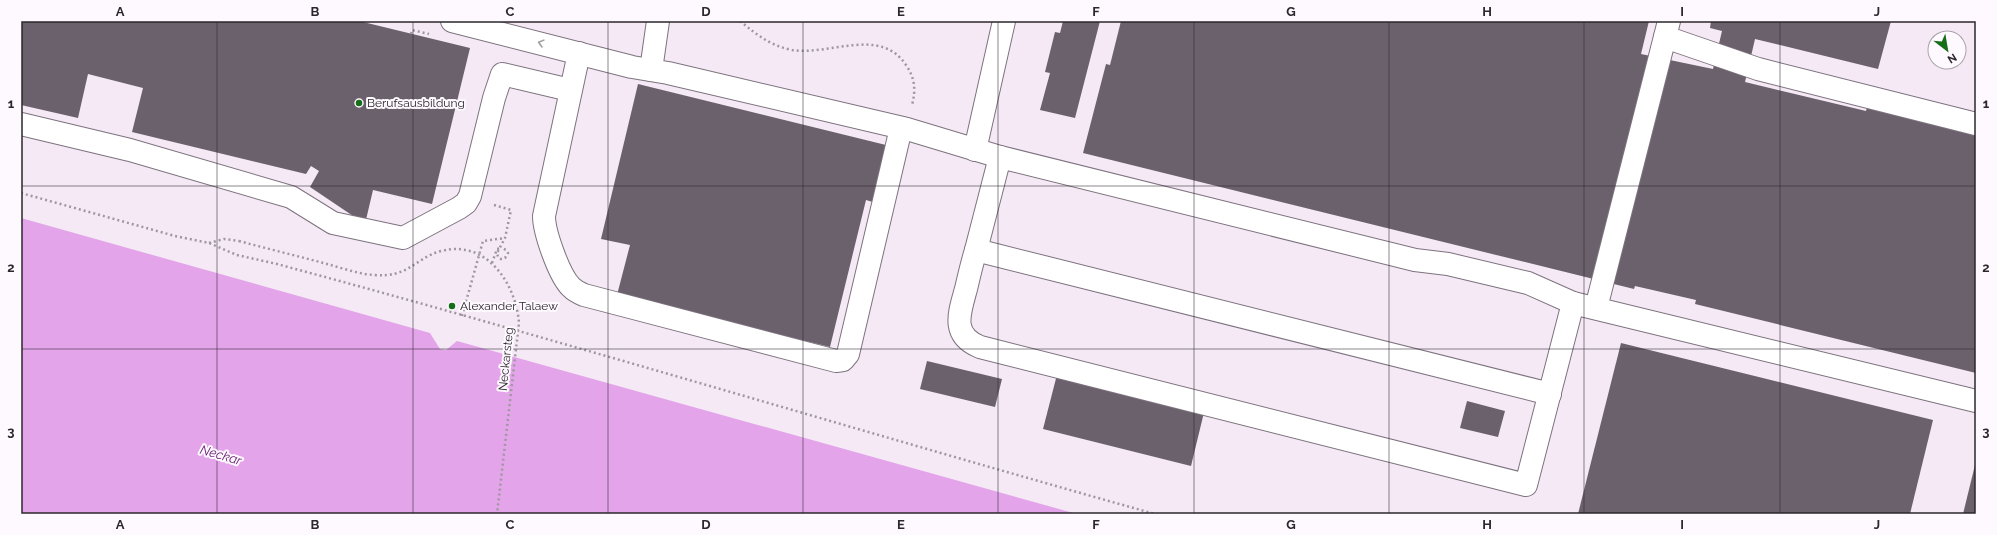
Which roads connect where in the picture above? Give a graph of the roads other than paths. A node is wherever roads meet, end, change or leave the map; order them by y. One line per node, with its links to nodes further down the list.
1 (452, 21): 5 (lane, one-way to 1)
2 (658, 21): 6 (lane)
3 (1004, 21): 11 (lane)
4 (1667, 29): 9 (lane); 15 (lane)
5 (578, 53): 6 (lane); 7 (lane)
6 (651, 70): 10 (lane)
7 (570, 90): 8 (lane); 10 (lane)
8 (21, 124)
9 (1976, 124)
10 (904, 129): 11 (lane)
11 (975, 150): 12 (lane)
12 (1000, 158): 13 (lane); 14 (lane)
13 (976, 250): 16 (lane); 16 (lane)
14 (1573, 303): 15 (lane); 16 (lane)
15 (1596, 308): 17 (lane)
16 (1550, 394)
17 (1976, 401)

